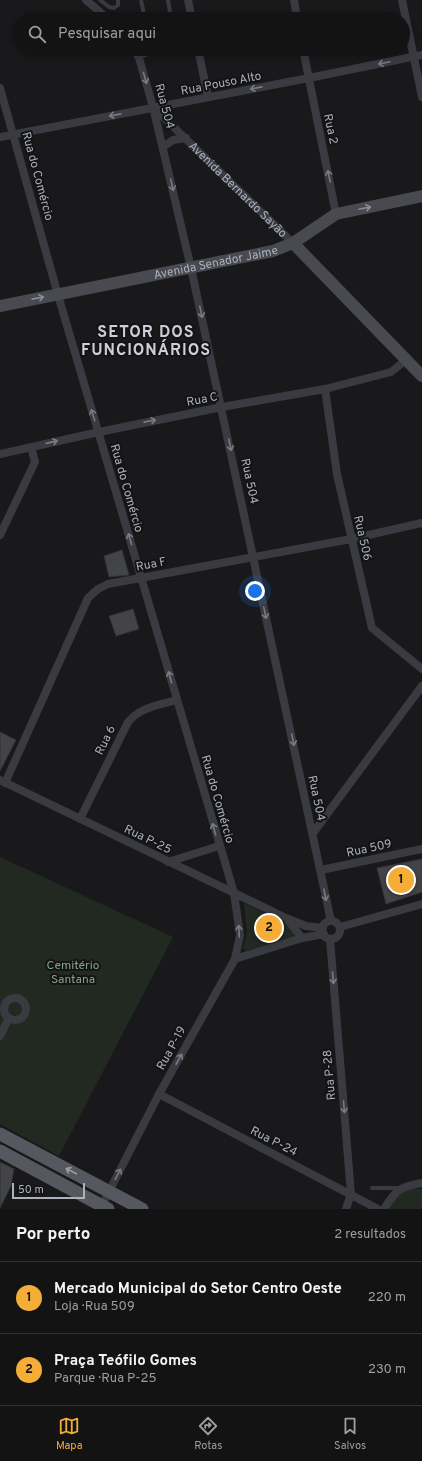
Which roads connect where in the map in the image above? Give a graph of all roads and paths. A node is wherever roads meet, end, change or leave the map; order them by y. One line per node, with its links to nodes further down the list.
1 (86, 0): 9 (street)
2 (100, 0): 3 (lane)
3 (118, 0)
4 (140, 0): 10 (lane)
5 (168, 0): 11 (lane)
6 (188, 0): 12 (street)
7 (294, 0): 13 (street)
8 (402, 0): 14 (street)
9 (100, 12)
10 (143, 12)
11 (170, 12)
12 (191, 12)
13 (296, 12)
14 (405, 12)
15 (410, 28): 19 (street)
16 (138, 56): 24 (street, Rua 504, one-way to 24)
17 (199, 56): 23 (street)
18 (304, 56): 20 (street, Rua 2)
19 (418, 56): 20 (street, Rua Pouso Alto, one-way to 20); 22 (street)
20 (309, 78): 23 (street, Rua Pouso Alto, one-way to 23); 30 (street, Rua 2, one-way to 20)
21 (0, 88): 25 (street, Rua do Comércio)
22 (422, 96)
23 (208, 97): 24 (street, Rua Pouso Alto)
24 (153, 107): 25 (street, Rua Pouso Alto, one-way to 25); 27 (street, Avenida Bernardo Sayão); 28 (street, Rua 504)
25 (14, 134): 26 (street, Rua Pouso Alto); 33 (street, Rua do Comércio)
26 (0, 137)
27 (186, 138): 28 (street); 31 (street, Avenida Bernardo Sayão)
28 (163, 147): 32 (street, Rua 504, one-way to 32)
29 (422, 196): 30 (street, Avenida Senador Jaime, one-way to 29)
30 (336, 214): 31 (street, Avenida Senador Jaime)
31 (293, 243): 32 (street, Avenida Senador Jaime); 35 (street, Avenida Bernardo Sayão)
32 (191, 268): 33 (street, Avenida Senador Jaime); 38 (street, Rua 504, one-way to 38)
33 (58, 295): 34 (street, Avenida Senador Jaime, one-way to 33); 39 (street, Rua do Comércio, one-way to 33)
34 (0, 306)
35 (406, 360): 36 (street, Avenida Bernardo Sayão); 37 (street, Rua C)
36 (422, 376)
37 (325, 389): 38 (street, Rua C); 44 (street, Rua 506)
38 (222, 407): 39 (street, Rua C, one-way to 38); 45 (street, Rua 504, one-way to 45)
39 (98, 432): 40 (street, Rua C, one-way to 39); 46 (street, Rua do Comércio, one-way to 39)
40 (30, 447): 41 (street, Rua C); 43 (street)
41 (0, 454)
42 (422, 523): 44 (street, Rua F)
43 (0, 535)
44 (351, 539): 45 (street, Rua F); 47 (street, Rua 506)
45 (253, 557): 46 (street, Rua F); 52 (street, Rua 504, one-way to 52)
46 (141, 578): 49 (street, Rua do Comércio, one-way to 46); 50 (street, Rua F)
47 (422, 669)
48 (422, 686): 52 (street)
49 (177, 700): 51 (street, Rua 6); 53 (street, Rua do Comércio, one-way to 49)
50 (3, 782): 51 (street, Rua P-25)
51 (80, 819): 55 (street, Rua P-25)
52 (313, 833): 56 (street, Rua 504)
53 (219, 846): 55 (street); 57 (street, Rua do Comércio)
54 (422, 849): 56 (street, Rua 509)
55 (168, 862): 57 (street, Rua P-25)
56 (321, 870): 60 (street, Rua 504, one-way to 60)
57 (234, 893): 59 (street, Rua P-25); 64 (street, Rua P-19, one-way to 57)
58 (422, 904): 61 (street)
59 (286, 918): 62 (street, Rua P-25); 63 (street, Rua P-25)
60 (330, 921): 61 (street); 62 (street)
61 (340, 928): 62 (street)
62 (326, 934): 63 (street); 74 (street, Rua P-28, one-way to 74)
63 (302, 938): 64 (street)
64 (235, 959): 67 (street, Rua P-19, one-way to 64)
65 (9, 1018): 66 (street)
66 (0, 1036)
67 (159, 1094): 73 (street, Rua P-19, one-way to 67); 74 (street, Rua P-24)
68 (0, 1134): 73 (main road, one-way to 68)
69 (0, 1151): 75 (main road)
70 (422, 1183): 72 (street)
71 (372, 1188): 72 (lane)
72 (400, 1188): 79 (street)
73 (109, 1192): 75 (street, Rua P-19); 76 (main road)
74 (351, 1194): 77 (street, Rua P-28); 78 (street, Rua P-24)
75 (103, 1208)
76 (142, 1209)
77 (346, 1209)
78 (378, 1209)
79 (384, 1209)

